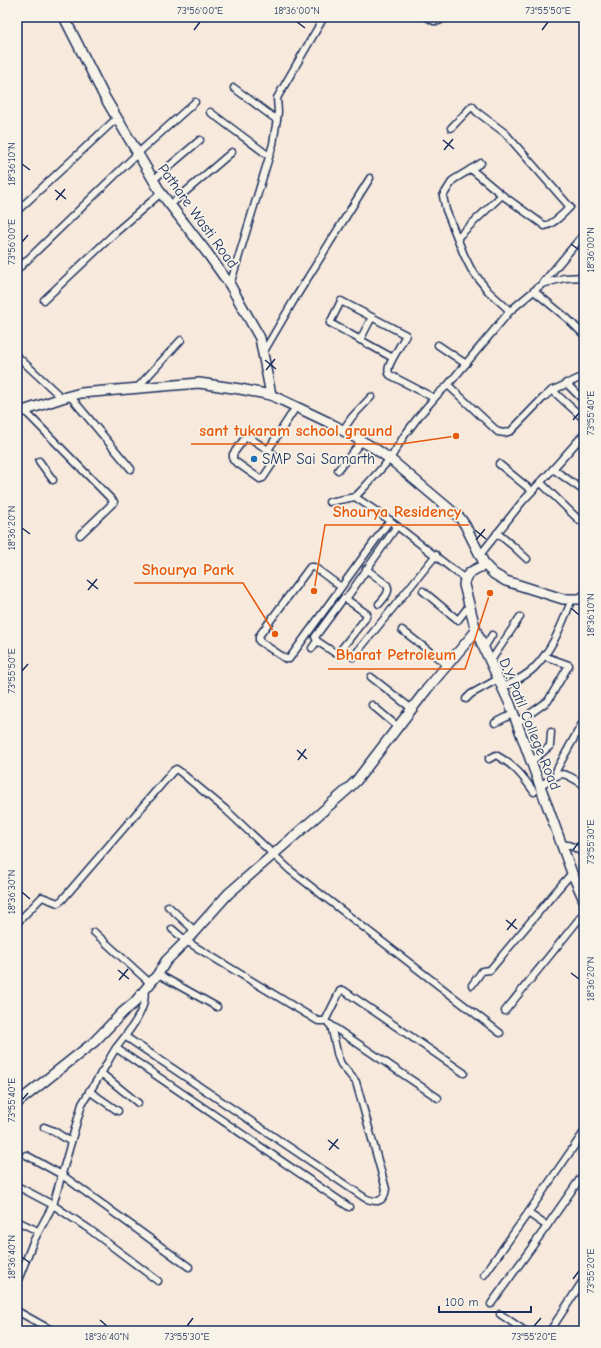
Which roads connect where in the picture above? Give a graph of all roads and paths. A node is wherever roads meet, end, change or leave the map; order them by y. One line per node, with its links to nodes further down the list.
1 (64, 17): 8 (street, Pathare Wasti Road)
2 (324, 17): 9 (street)
3 (427, 17): 4 (street)
4 (445, 17)
5 (234, 88): 9 (street)
6 (195, 102): 13 (street)
7 (210, 112): 14 (street)
8 (116, 118): 13 (street, Pathare Wasti Road); 22 (street)
9 (277, 120): 14 (street)
10 (451, 128): 20 (street)
11 (200, 140): 18 (street)
12 (232, 152): 21 (street)
13 (137, 154): 18 (street, Pathare Wasti Road); 25 (street)
14 (269, 156): 28 (street)
15 (481, 163): 16 (street)
16 (471, 169): 20 (street); 24 (street)
17 (370, 178): 37 (street)
18 (153, 180): 19 (street, Pathare Wasti Road)
19 (161, 194): 21 (street, Pathare Wasti Road); 30 (street)
20 (502, 195): 24 (street)
21 (170, 205): 28 (street, Pathare Wasti Road)
22 (17, 211)
23 (584, 234): 27 (street)
24 (458, 237): 31 (street)
25 (20, 267)
26 (584, 277): 27 (street)
27 (542, 284): 29 (street)
28 (230, 285): 37 (street, Pathare Wasti Road)
29 (534, 290): 31 (street); 33 (street)
30 (44, 300)
31 (510, 311): 40 (street)
32 (372, 317): 35 (street); 35 (street); 39 (street)
33 (584, 335)
34 (181, 340): 44 (street)
35 (360, 340): 39 (street)
36 (438, 345): 40 (street)
37 (263, 353): 46 (street, Pathare Wasti Road)
38 (17, 356): 47 (street)
39 (393, 358): 49 (street)
40 (466, 364): 43 (street)
41 (584, 376): 42 (street)
42 (566, 383): 45 (street); 50 (street)
43 (448, 385): 45 (street); 49 (street)
44 (137, 388): 46 (street); 47 (street)
45 (552, 390): 53 (street)
46 (271, 395): 51 (street)
47 (66, 397): 52 (street); 61 (street)
48 (371, 397): 54 (street)
49 (434, 398): 58 (street)
50 (584, 401)
51 (296, 407): 54 (street); 57 (street)
52 (20, 411): 74 (street)
53 (584, 419)
54 (343, 430): 56 (street)
55 (584, 434): 62 (street)
56 (362, 441): 58 (street); 63 (street)
57 (268, 450): 57 (street)
58 (390, 459): 68 (street); 75 (street)
59 (39, 461): 64 (street)
60 (499, 464): 66 (street)
61 (131, 469)
62 (553, 469): 65 (street); 67 (street)
63 (338, 470)
64 (53, 480)
65 (540, 482): 66 (street); 71 (street)
66 (532, 491): 73 (street)
67 (584, 491)
68 (355, 497): 69 (street); 70 (street)
69 (329, 502)
70 (390, 520): 72 (street); 81 (street)
71 (580, 521)
72 (397, 526): 76 (street); 79 (street)
73 (497, 533): 75 (street); 77 (street)
74 (80, 535)
75 (480, 555): 78 (street)
76 (436, 556): 80 (street); 95 (street)
77 (527, 559)
78 (485, 565): 80 (street); 84 (street)
79 (366, 569): 83 (street); 85 (street)
80 (465, 579): 86 (street, D.Y. Patil College Road)
81 (341, 588): 81 (street)
82 (423, 591): 86 (street)
83 (346, 599): 91 (street); 91 (street)
84 (580, 600): 94 (street)
85 (379, 604)
86 (470, 606): 89 (street, D.Y. Patil College Road)
87 (520, 617): 96 (street)
88 (402, 630): 97 (street)
89 (476, 631): 93 (street, D.Y. Patil College Road); 97 (street)
90 (492, 635): 93 (street)
91 (317, 641): 92 (street)
92 (312, 648)
93 (484, 648): 96 (street, D.Y. Patil College Road)
94 (544, 656): 100 (street); 107 (street)
95 (353, 658)
96 (490, 662): 99 (street, D.Y. Patil College Road)
97 (447, 665): 103 (street)
98 (371, 677): 103 (street)
99 (498, 680): 100 (street, D.Y. Patil College Road); 101 (street)
100 (502, 688): 104 (street, D.Y. Patil College Road)
101 (466, 699)
102 (372, 705): 108 (street)
103 (412, 708): 108 (street)
104 (513, 714): 106 (street); 107 (street, D.Y. Patil College Road)
105 (584, 720): 112 (street)
106 (495, 723)
107 (517, 723): 111 (street, D.Y. Patil College Road)
108 (398, 727): 116 (street)
109 (552, 732): 111 (street)
110 (489, 759): 114 (street)
111 (531, 762): 114 (street, D.Y. Patil College Road)
112 (558, 775): 113 (street); 114 (street)
113 (584, 785)
114 (537, 789): 115 (street, D.Y. Patil College Road)
115 (562, 844): 117 (street); 118 (street, D.Y. Patil College Road)
116 (273, 854): 122 (street); 124 (street); 134 (street)
117 (584, 854)
118 (572, 873): 119 (street, D.Y. Patil College Road); 128 (street)
119 (584, 900)
120 (168, 906): 124 (street)
121 (584, 913): 131 (street)
122 (17, 923)
123 (172, 929): 126 (street)
124 (195, 931): 126 (street)
125 (94, 932): 129 (street)
126 (186, 941): 127 (street); 132 (street)
127 (158, 974): 129 (street); 130 (street)
128 (472, 985)
129 (147, 987): 135 (street); 142 (street)
130 (217, 1007)
131 (505, 1011)
132 (325, 1021): 133 (street); 137 (street)
133 (331, 1025): 135 (street); 140 (street)
134 (500, 1033)
135 (126, 1037): 136 (street)
136 (116, 1048): 138 (street); 152 (street)
137 (464, 1073)
138 (101, 1074): 139 (street); 141 (street)
139 (89, 1091): 143 (street); 146 (street)
140 (438, 1098)
141 (138, 1102)
142 (17, 1103)
143 (118, 1111)
144 (44, 1127): 146 (street)
145 (584, 1132): 153 (street)
146 (71, 1142): 149 (street)
147 (26, 1155): 149 (street)
148 (584, 1173): 155 (street)
149 (62, 1175): 151 (street); 158 (street)
150 (17, 1186): 151 (street)
151 (53, 1205): 156 (street); 161 (street)
152 (349, 1207)
153 (528, 1213): 155 (street); 159 (street)
154 (17, 1221): 156 (street)
155 (547, 1226): 163 (street)
156 (38, 1232): 157 (street)
157 (20, 1265): 162 (street)
158 (189, 1268)
159 (484, 1275)
160 (584, 1279): 168 (street)
161 (158, 1281)
162 (17, 1283)
163 (491, 1304)
164 (17, 1311): 166 (street)
165 (500, 1314): 167 (street)
166 (53, 1331)
167 (525, 1331)
168 (550, 1331)

